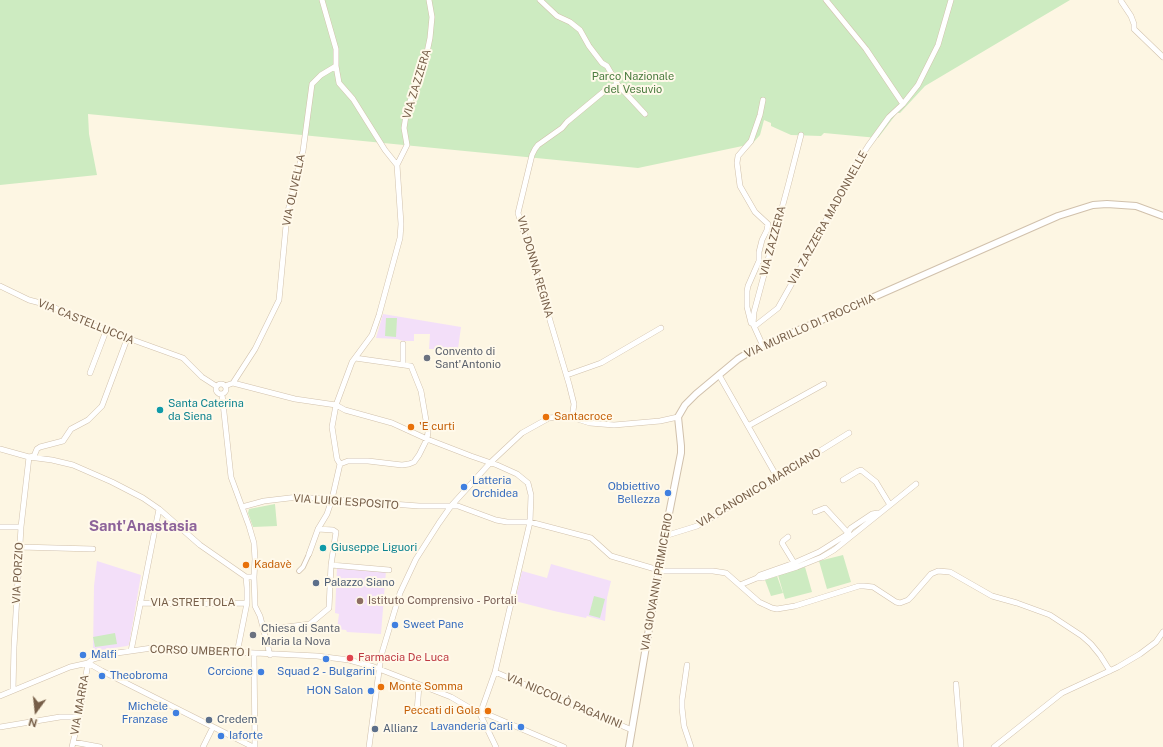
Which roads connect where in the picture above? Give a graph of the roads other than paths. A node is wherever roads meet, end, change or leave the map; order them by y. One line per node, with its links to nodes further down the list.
1 (322, 0): 8 (street)
2 (429, 0): 14 (street, VIA ZAZZERA)
3 (540, 0): 9 (street)
4 (826, 0): 11 (street)
5 (951, 0): 11 (street, VIA ZAZZERA MADONNELLE)
6 (1121, 1): 7 (street)
7 (1163, 57)
8 (336, 66): 14 (street); 28 (street, VIA OLIVELLA)
9 (618, 85): 12 (street); 26 (street, VIA DONNA REGINA)
10 (763, 100): 17 (street)
11 (902, 104): 17 (street, VIA ZAZZERA MADONNELLE)
12 (645, 114)
13 (801, 135): 17 (street, VIA ZAZZERA)
14 (397, 165): 23 (street)
15 (1163, 216): 22 (street, VIA MURILLO DI TROCCHIA)
16 (0, 286): 19 (street, VIA CASTELLUCCIA)
17 (754, 325): 22 (street)
18 (661, 328): 26 (street)
19 (106, 331): 20 (street, VIA CASTELLUCCIA); 25 (street)
20 (127, 338): 30 (street, VIA CASTELLUCCIA); 40 (street)
21 (403, 344): 24 (street)
22 (764, 346): 27 (street, VIA MURILLO DI TROCCHIA)
23 (355, 358): 24 (street); 33 (street)
24 (403, 365): 38 (street)
25 (90, 373)
26 (567, 374): 35 (street, VIA DONNA REGINA)
27 (719, 375): 34 (street, VIA MURILLO DI TROCCHIA); 36 (street)
28 (233, 383): 31 (street); 33 (street)
29 (824, 384): 36 (street)
30 (216, 386): 31 (street); 32 (street)
31 (225, 386): 32 (street)
32 (222, 394): 49 (street)
33 (336, 405): 38 (street); 42 (street)
34 (678, 417): 35 (street); 56 (street, VIA GIOVANNI PRIMICERIO)
35 (572, 418): 41 (street)
36 (748, 426): 43 (street)
37 (850, 433): 43 (street, VIA CANONICO MARCIANO)
38 (427, 439): 41 (street); 42 (street)
39 (0, 449): 40 (street)
40 (29, 457): 50 (street); 54 (street, VIA PORZIO)
41 (490, 463): 48 (street); 52 (street)
42 (340, 464): 46 (street)
43 (777, 477): 56 (street, VIA CANONICO MARCIANO)
44 (843, 480): 47 (street)
45 (916, 484): 47 (street)
46 (332, 499): 48 (street, VIA LUIGI ESPOSITO); 49 (street, VIA LUIGI ESPOSITO); 55 (street)
47 (890, 505): 57 (street)
48 (451, 506): 52 (street, VIA LUIGI ESPOSITO); 80 (street)
49 (242, 507): 67 (street)
50 (159, 509): 68 (street); 70 (street)
51 (815, 512): 57 (street)
52 (530, 522): 65 (street, VIA LUIGI ESPOSITO); 82 (street)
53 (0, 527): 54 (street)
54 (21, 527): 59 (street, VIA PORZIO)
55 (318, 529): 61 (street); 62 (street)
56 (665, 534): 65 (street, VIA GIOVANNI PRIMICERIO)
57 (849, 534): 63 (street)
58 (788, 537): 63 (street)
59 (20, 547): 60 (street); 85 (street, VIA PORZIO)
60 (93, 549)
61 (309, 554): 66 (street)
62 (331, 565): 64 (street); 72 (street)
63 (796, 565): 69 (street)
64 (389, 570)
65 (659, 570): 69 (street, VIA LUIGI ESPOSITO); 92 (street, VIA GIOVANNI PRIMICERIO)
66 (299, 571)
67 (254, 576): 68 (street); 72 (street)
68 (246, 577): 71 (street)
69 (740, 585): 81 (street, VIA LUIGI ESPOSITO)
70 (140, 603): 71 (street, VIA STRETTOLA); 74 (street)
71 (247, 603): 75 (street)
72 (263, 630): 77 (street)
73 (1163, 632): 81 (street)
74 (131, 651): 75 (street, CORSO UMBERTO I); 78 (street, CORSO UMBERTO I)
75 (237, 653): 76 (street, CORSO UMBERTO I)
76 (254, 654): 77 (street, CORSO UMBERTO I); 96 (street)
77 (270, 655): 80 (street, CORSO UMBERTO I)
78 (88, 663): 85 (street, CORSO UMBERTO I); 89 (street, VIA MARRA); 91 (street)
79 (687, 665): 101 (street)
80 (379, 669): 84 (street, CORSO UMBERTO I); 97 (street)
81 (1110, 670): 103 (street)
82 (495, 672): 88 (street); 92 (street, VIA NICCOLÒ PAGANINI)
83 (956, 684): 102 (street)
84 (419, 685): 87 (street); 88 (street, CORSO UMBERTO I)
85 (13, 690): 86 (street, CORSO UMBERTO I)
86 (0, 696)
87 (417, 712)
88 (480, 714): 98 (street); 99 (street, CORSO UMBERTO I)
89 (79, 717): 90 (street); 93 (street, VIA MARRA)
90 (0, 727)
91 (213, 727): 95 (street); 96 (street)
92 (632, 730): 100 (street, VIA GIOVANNI PRIMICERIO)
93 (73, 745): 94 (street)
94 (100, 747)
95 (203, 747)
96 (254, 747)
97 (369, 747)
98 (496, 747)
99 (564, 747)
100 (629, 747)
101 (691, 747)
102 (961, 747)
103 (994, 747)

